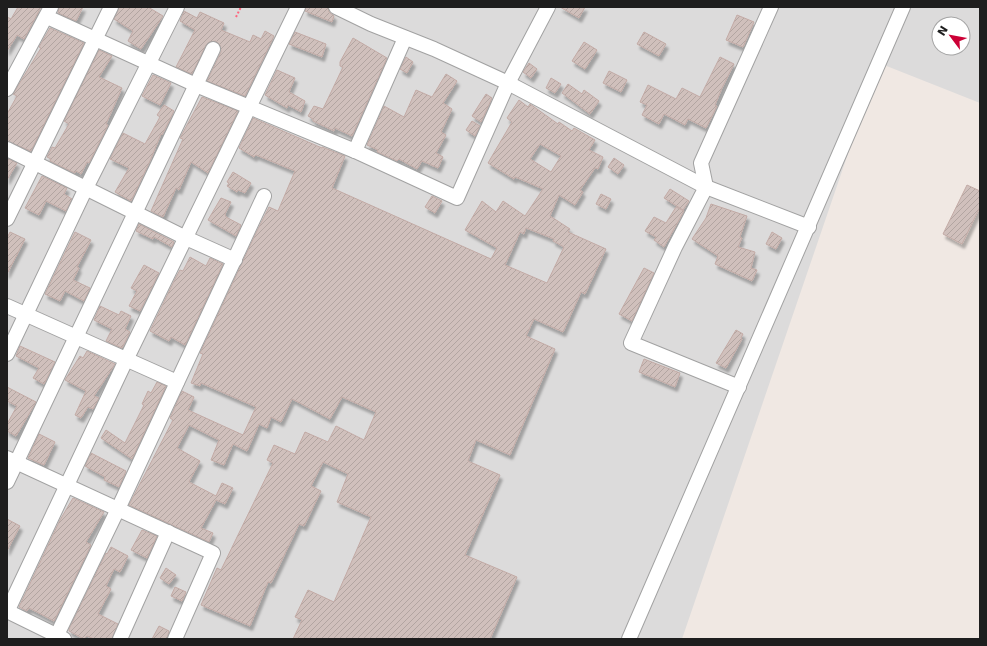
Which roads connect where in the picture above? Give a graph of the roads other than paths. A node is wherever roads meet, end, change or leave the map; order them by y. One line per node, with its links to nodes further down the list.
1 (110, 7): 10 (street)
2 (177, 7): 12 (street)
3 (298, 7): 16 (street)
4 (336, 7): 9 (street)
5 (548, 7): 13 (street)
6 (772, 7): 21 (street)
7 (903, 7): 25 (street)
8 (49, 12): 10 (street); 15 (street)
9 (405, 38): 13 (street); 18 (street)
10 (96, 39): 12 (street); 19 (street)
11 (213, 49): 14 (street)
12 (149, 63): 14 (street); 20 (street)
13 (508, 83): 18 (street); 21 (street)
14 (196, 85): 16 (street); 23 (street)
15 (7, 89)
16 (250, 108): 18 (street); 26 (street)
17 (7, 149): 19 (street)
18 (355, 151)
19 (33, 163): 20 (street); 24 (street)
20 (86, 188): 23 (street); 29 (street)
21 (706, 188): 25 (street); 34 (street)
22 (264, 196): 27 (street)
23 (136, 213): 26 (street); 30 (street)
24 (7, 219)
25 (809, 227): 34 (street)
26 (186, 238): 27 (street); 32 (street)
27 (235, 260): 33 (street)
28 (7, 306): 29 (street)
29 (26, 315): 30 (street); 31 (street)
30 (75, 337): 32 (street); 35 (street)
31 (7, 354)
32 (126, 360): 33 (street); 37 (street)
33 (177, 382): 38 (street)
34 (739, 387): 44 (street)
35 (12, 460): 36 (street); 37 (street)
36 (7, 482)
37 (66, 486): 38 (street); 40 (street)
38 (118, 509): 39 (street); 41 (street)
39 (168, 532): 42 (street); 43 (street)
40 (7, 612): 41 (street)
41 (59, 638)
42 (120, 639)
43 (176, 639)
44 (629, 639)

